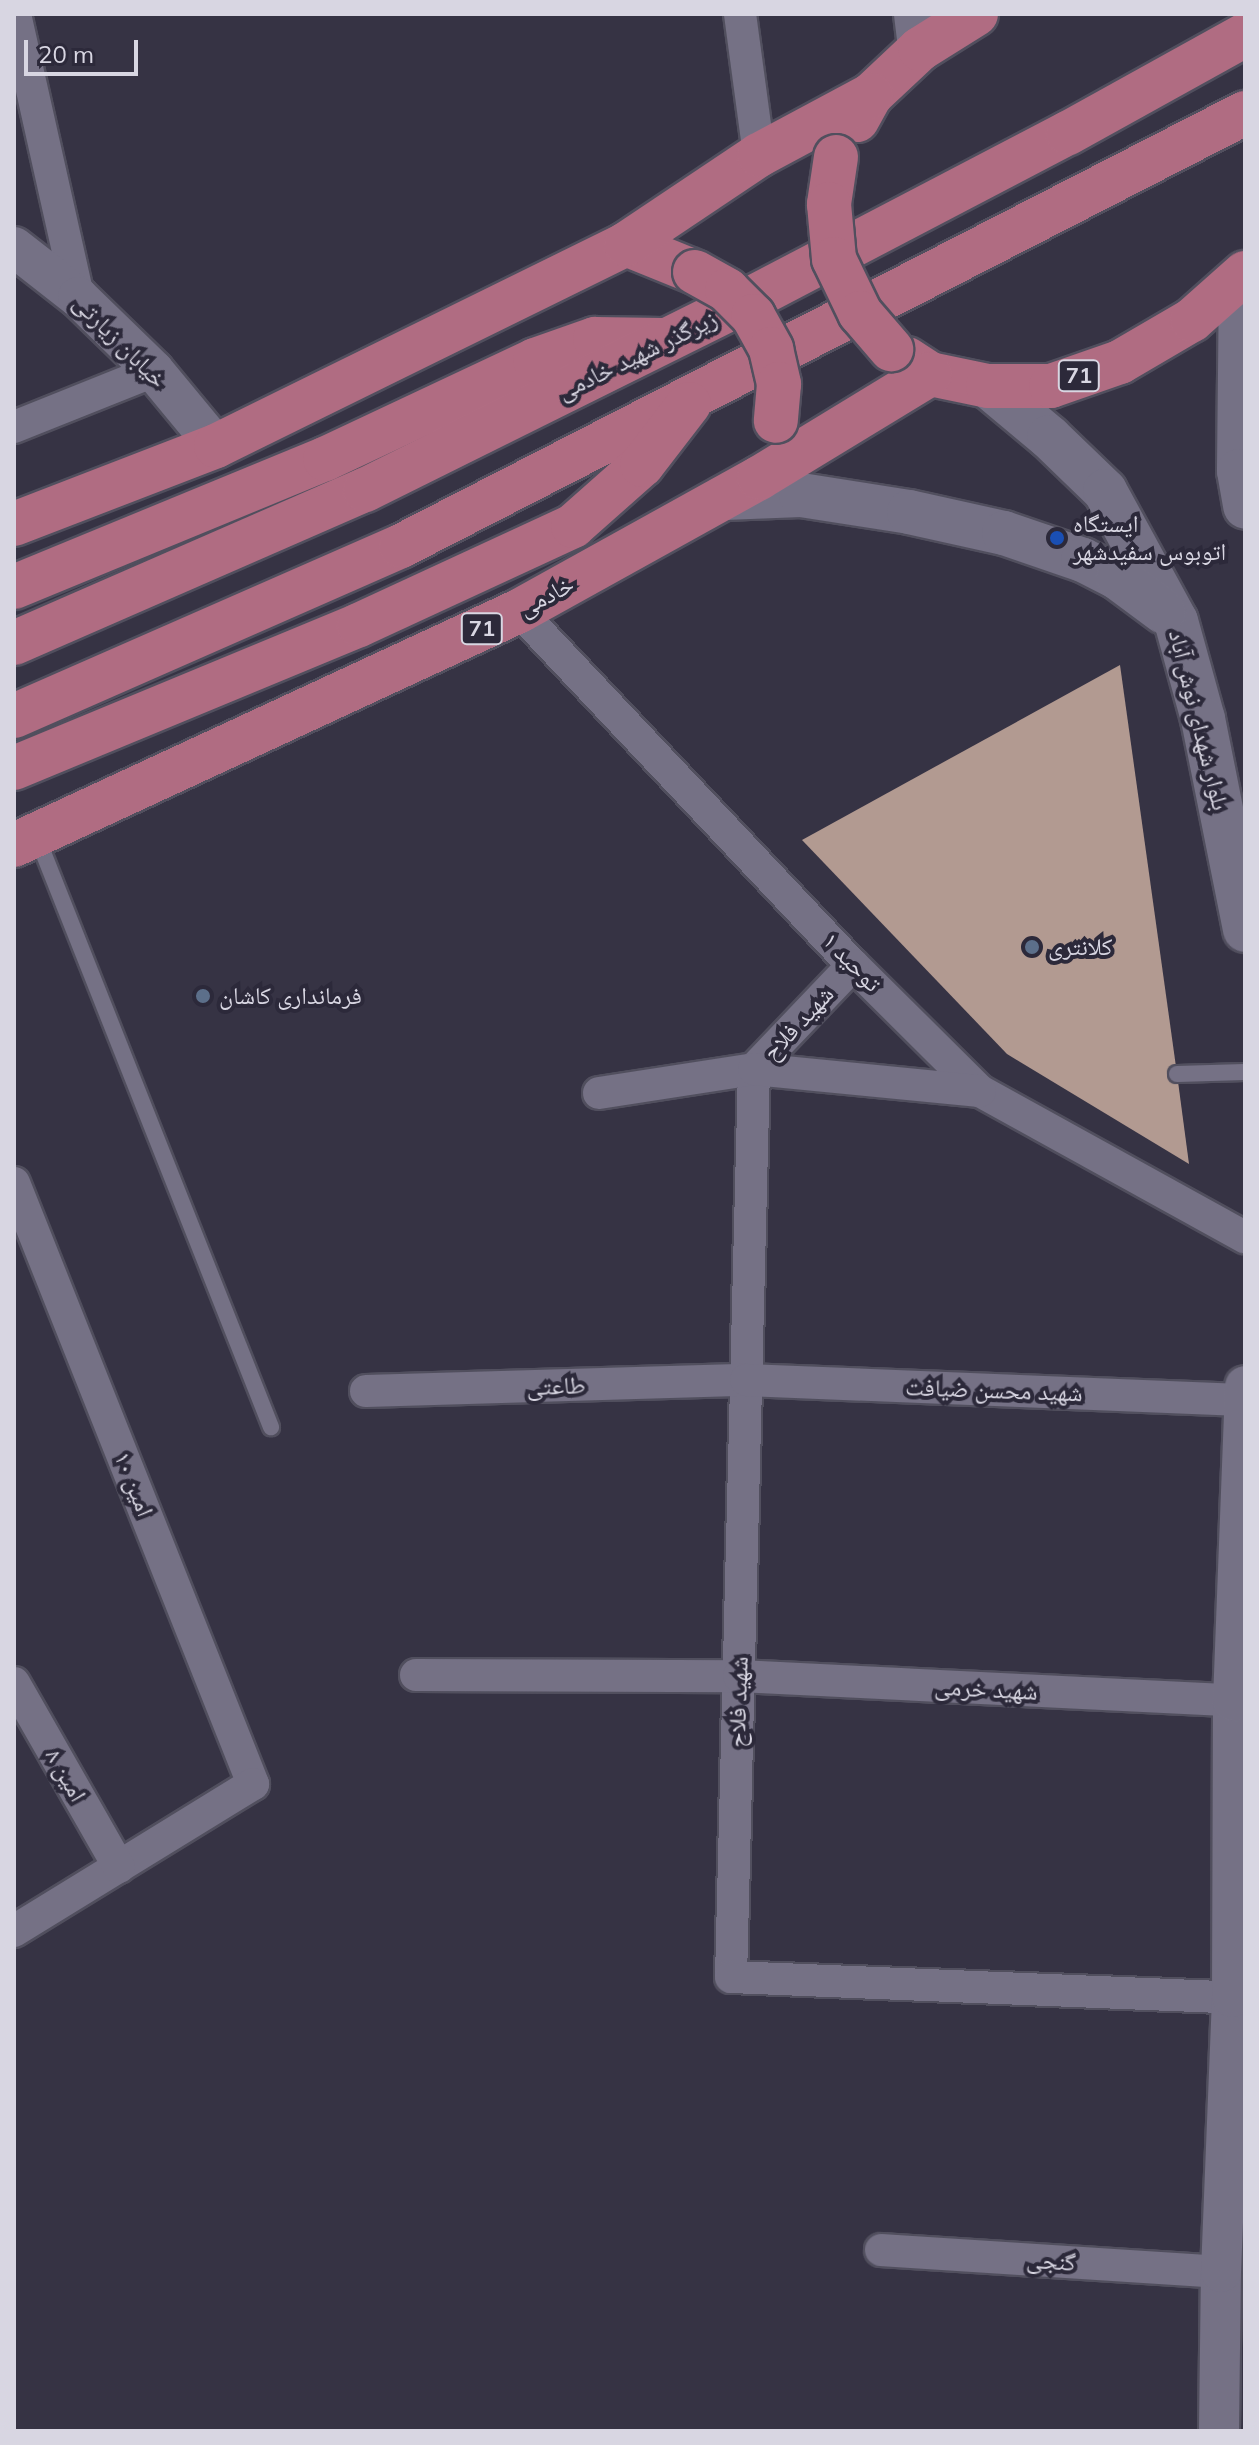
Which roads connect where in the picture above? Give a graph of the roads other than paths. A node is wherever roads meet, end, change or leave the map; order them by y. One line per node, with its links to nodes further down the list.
1 (15, 14): 12 (street)
2 (740, 14): 8 (street)
3 (976, 14): 4 (highway, 71)
4 (918, 32): 6 (highway, 71)
5 (1245, 35): 13 (highway, زیرگذر شهید خادمی)
6 (871, 95): 8 (highway, 71); 15 (highway, 71, bridge)
7 (1245, 113): 17 (highway)
8 (759, 155): 9 (highway, 71)
9 (626, 244): 19 (highway, 71); 21 (highway, bridge)
10 (14, 247): 12 (street, خیابان زیارتی)
11 (1243, 275): 16 (highway, 71); 20 (main road)
12 (78, 297): 14 (street, خیابان زیارتی)
13 (668, 340): 23 (highway); 26 (highway, زیرگذر شهید خادمی)
14 (154, 371): 18 (street); 19 (street, خیابان زیارتی)
15 (930, 374): 16 (highway, 71); 21 (highway, خادمی / 71)
16 (988, 386): 25 (main road, بلوار شهدای نوش آباد)
17 (697, 393): 27 (highway); 28 (highway)
18 (14, 427)
19 (216, 446): 22 (highway, 71)
20 (1243, 482)
21 (741, 488): 24 (highway, خادمی / 71); 25 (main road)
22 (14, 524)
23 (14, 587)
24 (519, 611): 29 (highway, خادمی / 71); 31 (street, توحید ۱)
25 (1176, 621): 30 (main road, بلوار شهدای نوش آباد)
26 (14, 643)
27 (14, 716)
28 (14, 768)
29 (26, 841): 42 (lane)
30 (1245, 930)
31 (853, 965): 32 (street, شهید فلاح); 35 (street, توحید ۱)
32 (754, 1069): 35 (street); 36 (street); 39 (street, شهید فلاح)
33 (1245, 1072): 34 (lane)
34 (1177, 1074)
35 (980, 1091): 38 (street, توحید ۱)
36 (599, 1093)
37 (14, 1183): 47 (street, امین ۱۰)
38 (1245, 1237)
39 (746, 1380): 40 (street, طاعتی); 41 (street, شهید محسن ضیافت); 44 (street, شهید فلاح)
40 (366, 1391)
41 (1244, 1393): 46 (street)
42 (271, 1427)
43 (416, 1675): 44 (street, شهید خرمی)
44 (739, 1676): 46 (street, شهید خرمی); 49 (street, شهید فلاح)
45 (14, 1683): 47 (street, امین ۸)
46 (1239, 1701): 49 (street)
47 (119, 1867): 48 (street)
48 (14, 1931)
49 (1239, 1998): 51 (street)
50 (881, 2250): 51 (street, گنجی)
51 (1221, 2272): 52 (street)
52 (1219, 2431)

